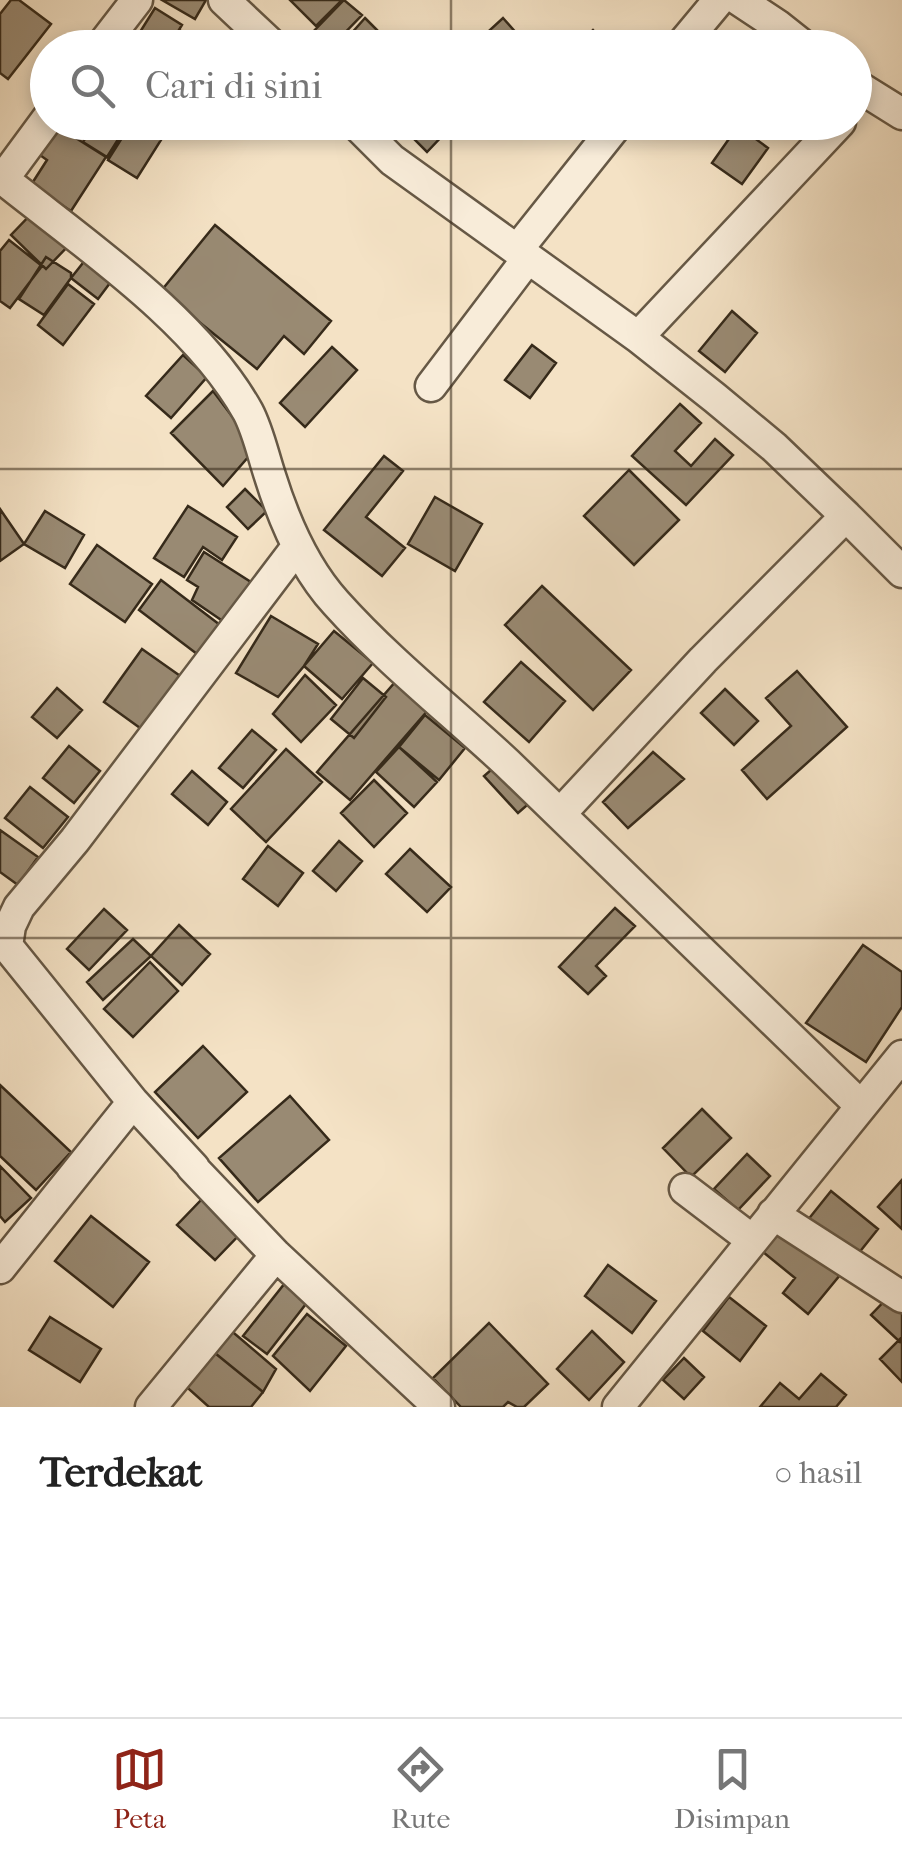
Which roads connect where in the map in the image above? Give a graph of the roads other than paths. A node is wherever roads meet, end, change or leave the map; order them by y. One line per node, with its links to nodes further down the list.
1 (137, 0): 5 (street)
2 (224, 0): 6 (street)
3 (719, 0): 7 (street)
4 (739, 0): 8 (street)
5 (114, 30)
6 (256, 30)
7 (694, 30)
8 (784, 30)
9 (872, 100): 10 (street)
10 (902, 114)
11 (31, 140): 15 (street)
12 (372, 140): 16 (street)
13 (606, 140): 16 (street)
14 (823, 140): 17 (street)
15 (1, 178): 20 (street)
16 (523, 254): 17 (street); 18 (street)
17 (638, 337): 19 (street)
18 (431, 386)
19 (846, 516): 21 (street); 22 (street)
20 (297, 547): 22 (street); 24 (street)
21 (902, 572)
22 (560, 814): 25 (street)
23 (896, 1075): 25 (street)
24 (133, 1102): 29 (street); 30 (street)
25 (861, 1106): 27 (street)
26 (685, 1189): 28 (street)
27 (773, 1214): 28 (street); 31 (street)
28 (752, 1240): 34 (street)
29 (276, 1255): 32 (street); 33 (street)
30 (0, 1268)
31 (902, 1297)
32 (151, 1407)
33 (439, 1407)
34 (618, 1407)

